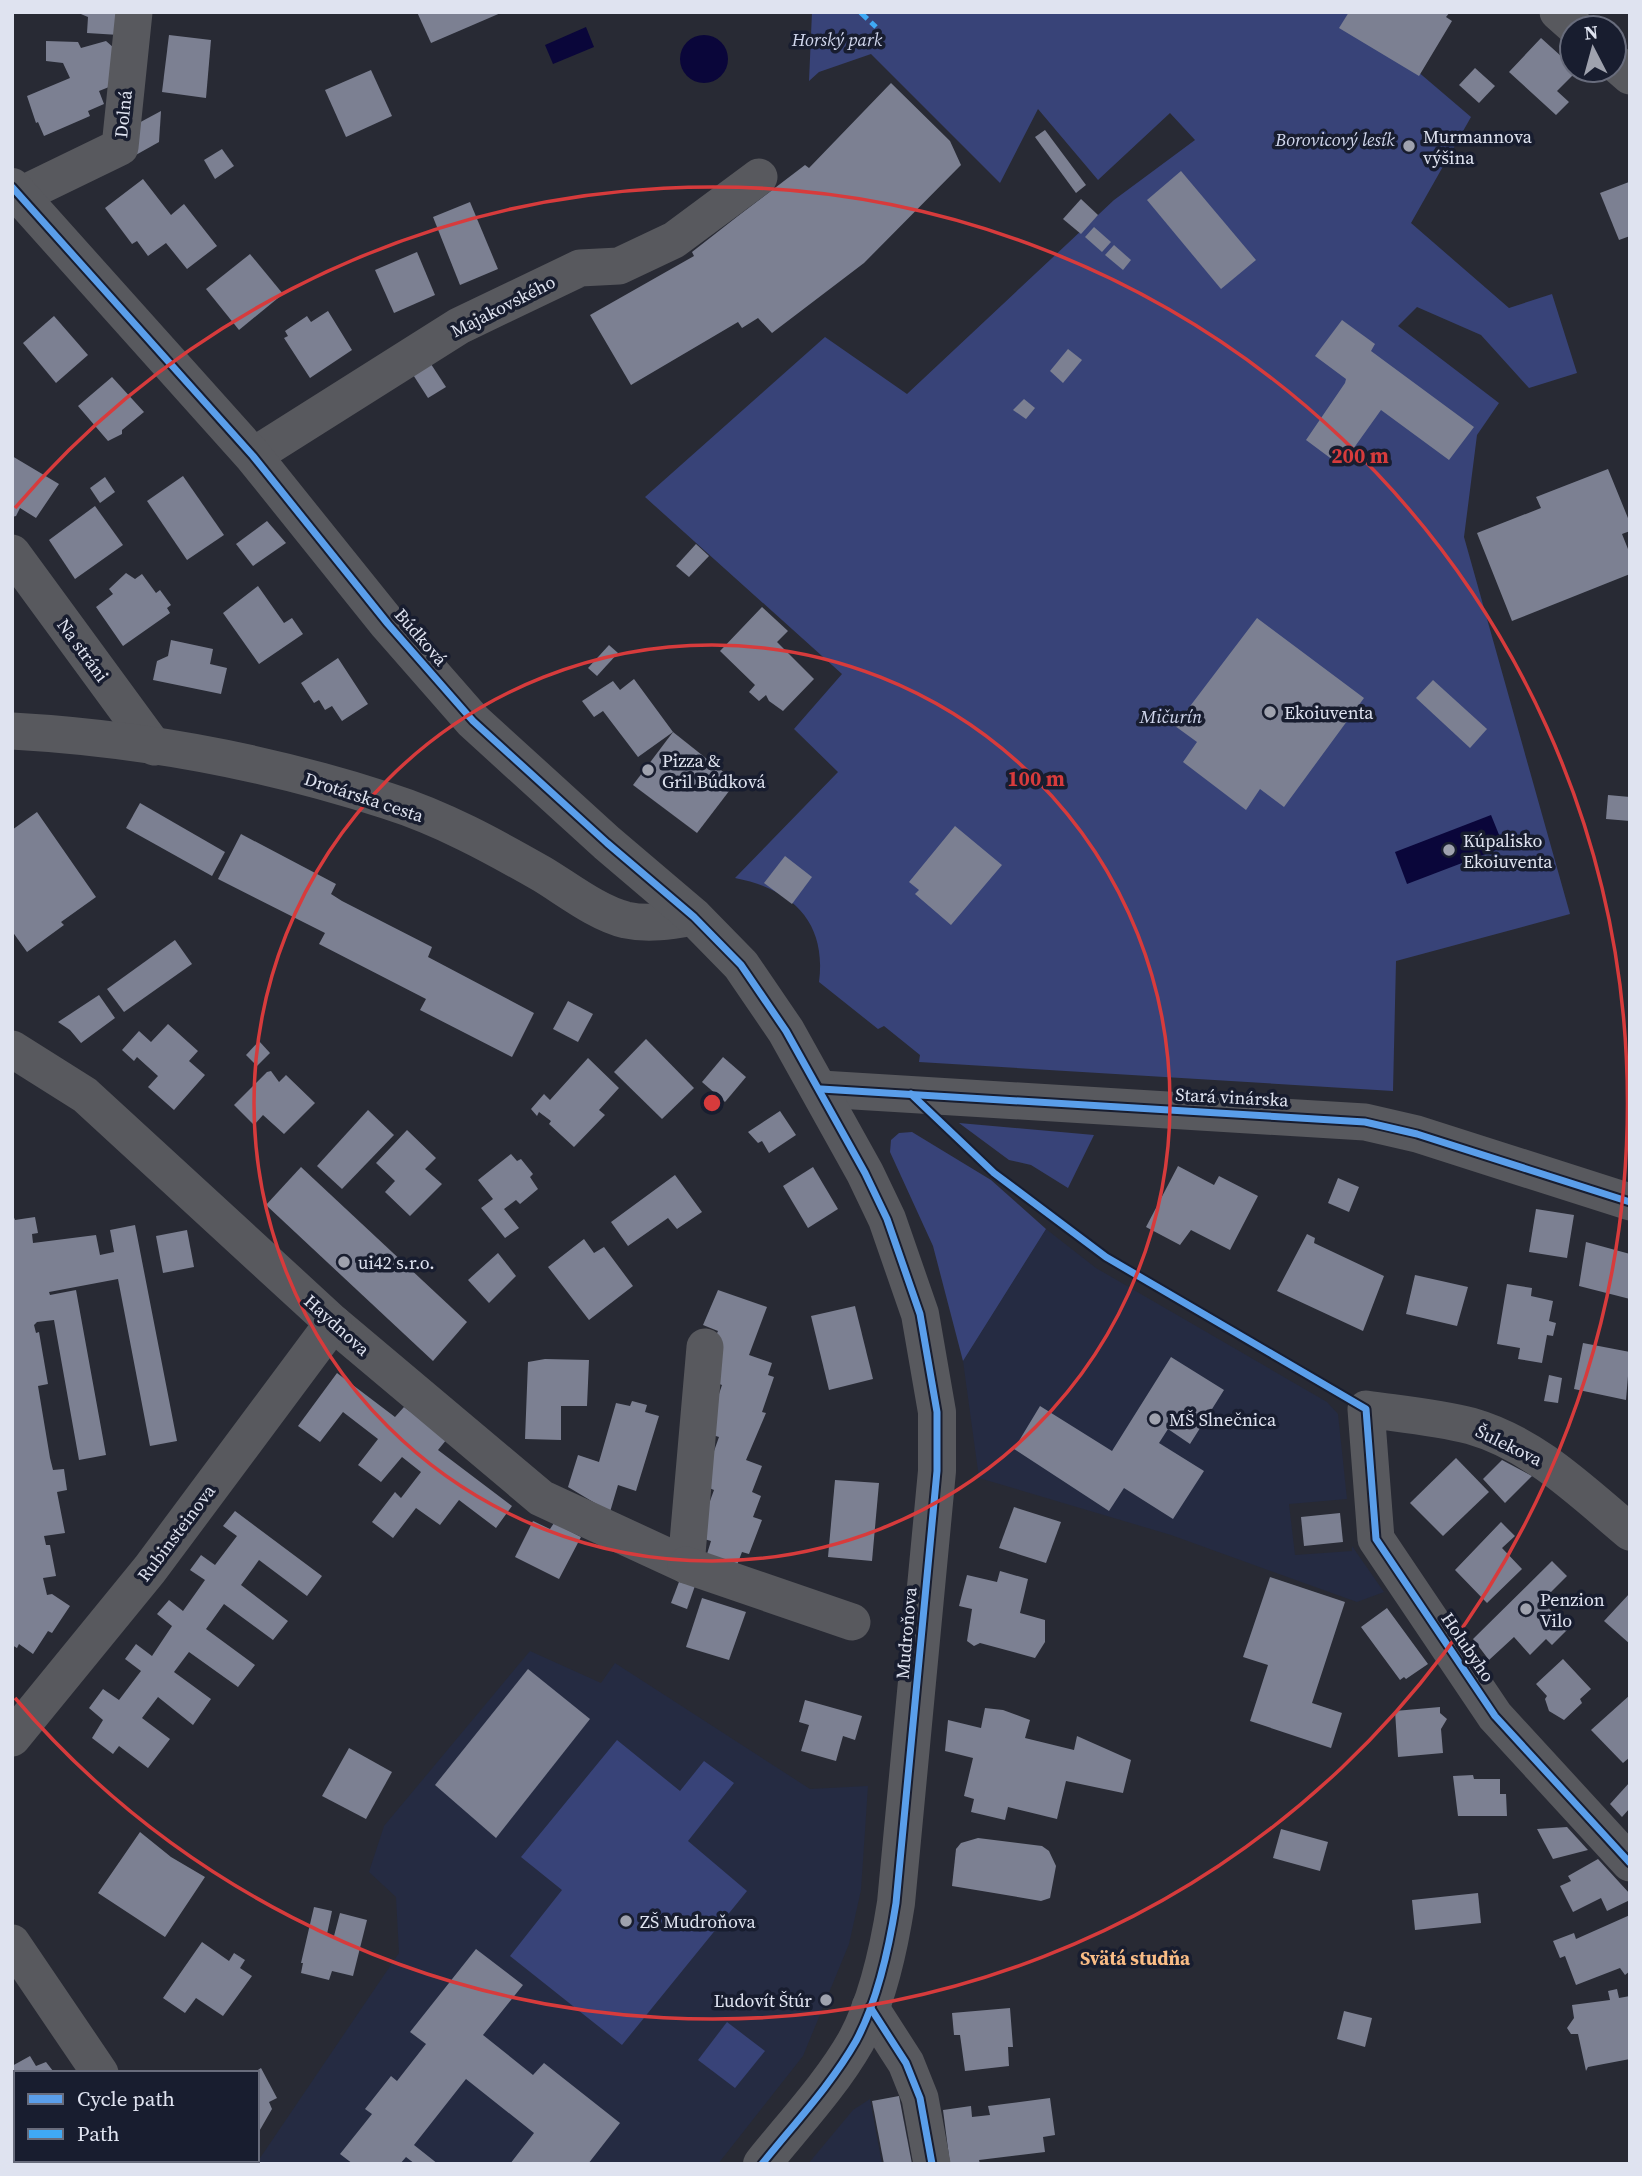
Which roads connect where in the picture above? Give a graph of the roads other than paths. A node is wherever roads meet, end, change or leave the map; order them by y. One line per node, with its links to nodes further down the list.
1 (134, 12): 3 (street, Dolná)
2 (759, 177): 4 (street, Majakovského)
3 (16, 191): 4 (street, Búdková)
4 (253, 456): 8 (street, Búdková)
5 (12, 553): 7 (street, Na stráni)
6 (12, 730): 7 (street, Drotárska cesta)
7 (154, 747): 8 (street, Drotárska cesta)
8 (694, 917): 10 (street, Búdková)
9 (12, 1049): 12 (street, Haydnova)
10 (821, 1089): 11 (street, Stará vinárska); 21 (street, Mudroňova)
11 (1630, 1202)
12 (333, 1323): 16 (street, Haydnova); 18 (street, Rubinsteinova)
13 (705, 1347): 16 (street)
14 (1366, 1409): 15 (street, Šulekova); 19 (street, Holubyho)
15 (1630, 1532)
16 (685, 1565): 17 (street, Haydnova)
17 (852, 1622)
18 (12, 1738)
19 (1630, 1863)
20 (12, 1943): 22 (street)
21 (870, 2007): 23 (street, Mudroňova); 24 (street)
22 (99, 2071)
23 (762, 2164)
24 (932, 2164)

